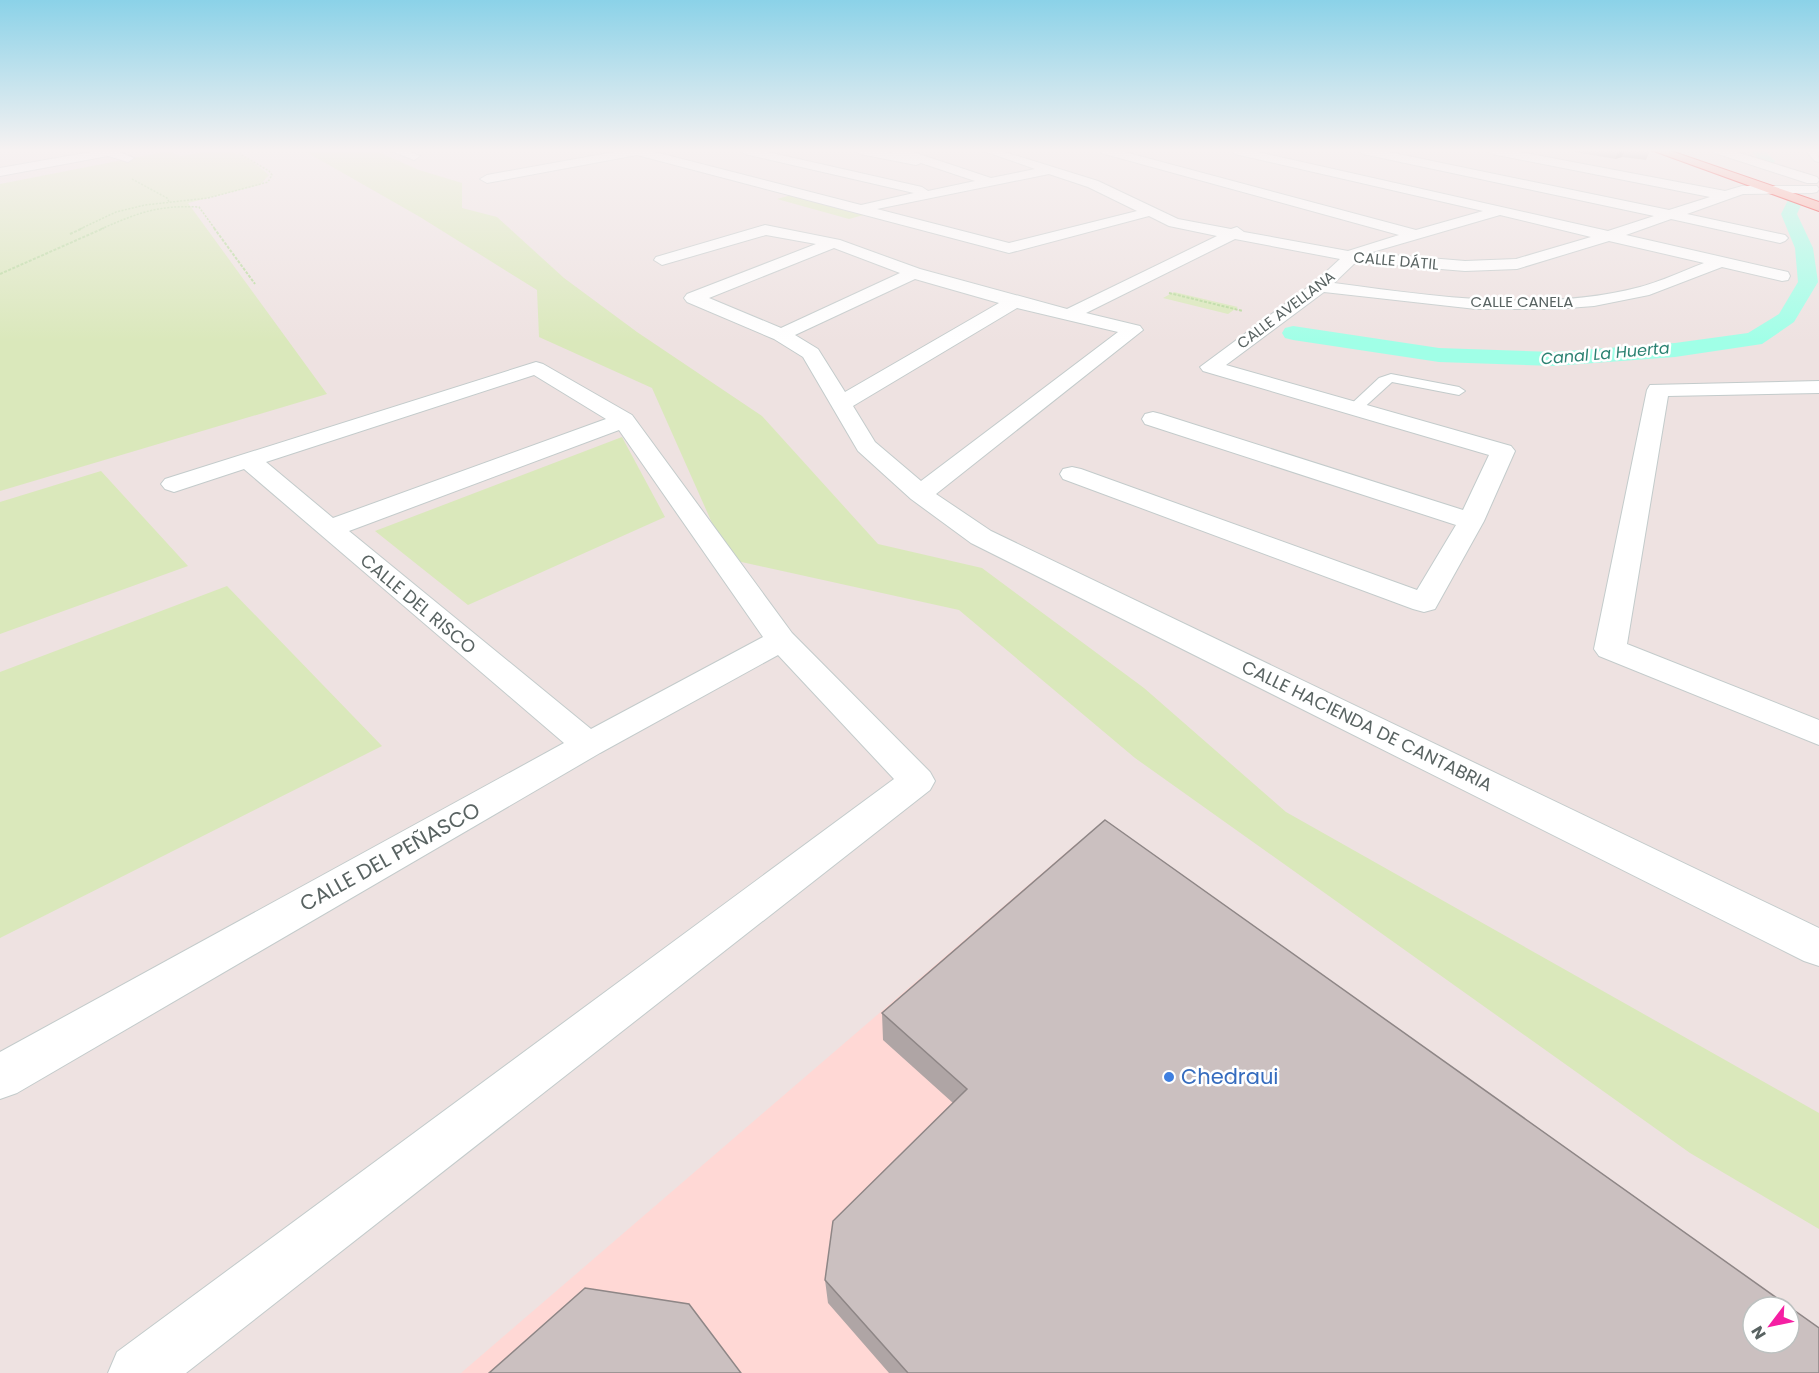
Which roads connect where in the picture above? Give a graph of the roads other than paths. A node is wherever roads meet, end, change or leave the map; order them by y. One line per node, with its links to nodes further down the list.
1 (883, 214): 2 (street)
2 (1145, 214)
3 (1152, 214): 11 (street, CALLE DÁTIL)
4 (1168, 214): 11 (street, CALLE DÁTIL)
5 (1339, 214): 12 (street)
6 (1489, 214): 12 (street, CALLE AVELLANA)
7 (1514, 214): 10 (street)
8 (1638, 214): 10 (street, CALLE DÁTIL)
9 (1669, 214): 13 (street, CALLE DÁTIL); 14 (street)
10 (1589, 231): 13 (street); 16 (street, CALLE DÁTIL)
11 (1234, 233): 16 (street, CALLE DÁTIL); 23 (street)
12 (1416, 235): 16 (street, CALLE AVELLANA)
13 (1609, 236): 16 (street, CALLE DÁTIL); 18 (street)
14 (1780, 238)
15 (834, 243): 17 (street); 19 (street); 24 (street, CALLE HACIENDA DE CANTABRIA)
16 (1355, 255): 21 (street, CALLE AVELLANA)
17 (662, 260)
18 (1718, 263): 20 (street); 21 (street, CALLE CANELA)
19 (914, 273): 22 (street); 24 (street)
20 (1782, 276)
21 (1321, 286): 28 (street, CALLE AVELLANA)
22 (1014, 302): 23 (street); 27 (street)
23 (1069, 315): 34 (street)
24 (781, 335): 27 (street, CALLE HACIENDA DE CANTABRIA)
25 (1819, 387): 38 (street)
26 (1459, 391): 28 (lane)
27 (841, 404): 34 (street, CALLE HACIENDA DE CANTABRIA)
28 (1354, 409): 35 (street)
29 (1153, 419): 35 (street)
30 (624, 420): 31 (street); 36 (street); 37 (street)
31 (249, 460): 33 (street); 36 (street, CALLE DEL RISCO)
32 (1072, 474): 35 (street)
33 (174, 484)
34 (920, 494): 40 (street, CALLE HACIENDA DE CANTABRIA)
35 (1471, 521)
36 (328, 529): 39 (street, CALLE DEL RISCO)
37 (781, 640): 39 (street, CALLE DEL PEÑASCO); 42 (street)
38 (1819, 733)
39 (588, 745): 41 (street, CALLE DEL PEÑASCO)
40 (1819, 948)
41 (0, 1077)
42 (138, 1373)

